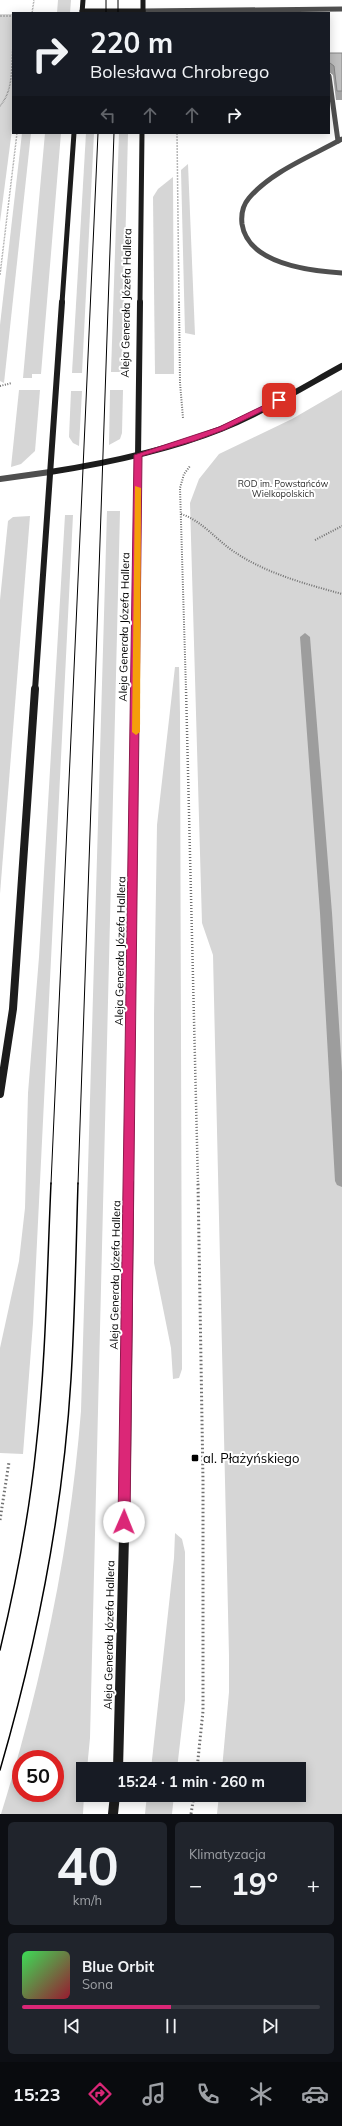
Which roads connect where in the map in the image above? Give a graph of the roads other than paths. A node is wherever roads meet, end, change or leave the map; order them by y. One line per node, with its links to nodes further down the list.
1 (83, 0): 5 (main road)
2 (143, 0): 6 (main road)
3 (342, 9): 4 (street)
4 (320, 11): 6 (street)
5 (82, 12): 6 (main road)
6 (143, 12)
7 (330, 82): 10 (street)
8 (74, 134): 14 (main road)
9 (142, 134): 13 (main road, Aleja Generała Józefa Hallera)
10 (340, 140): 11 (street)
11 (342, 273)
12 (342, 366): 13 (main road)
13 (138, 455): 14 (main road); 17 (main road, Aleja Generała Józefa Hallera)
14 (50, 472): 15 (street); 16 (main road)
15 (0, 478)
16 (0, 1094)
17 (118, 1762)
18 (114, 1802): 19 (main road)
19 (113, 1814)

